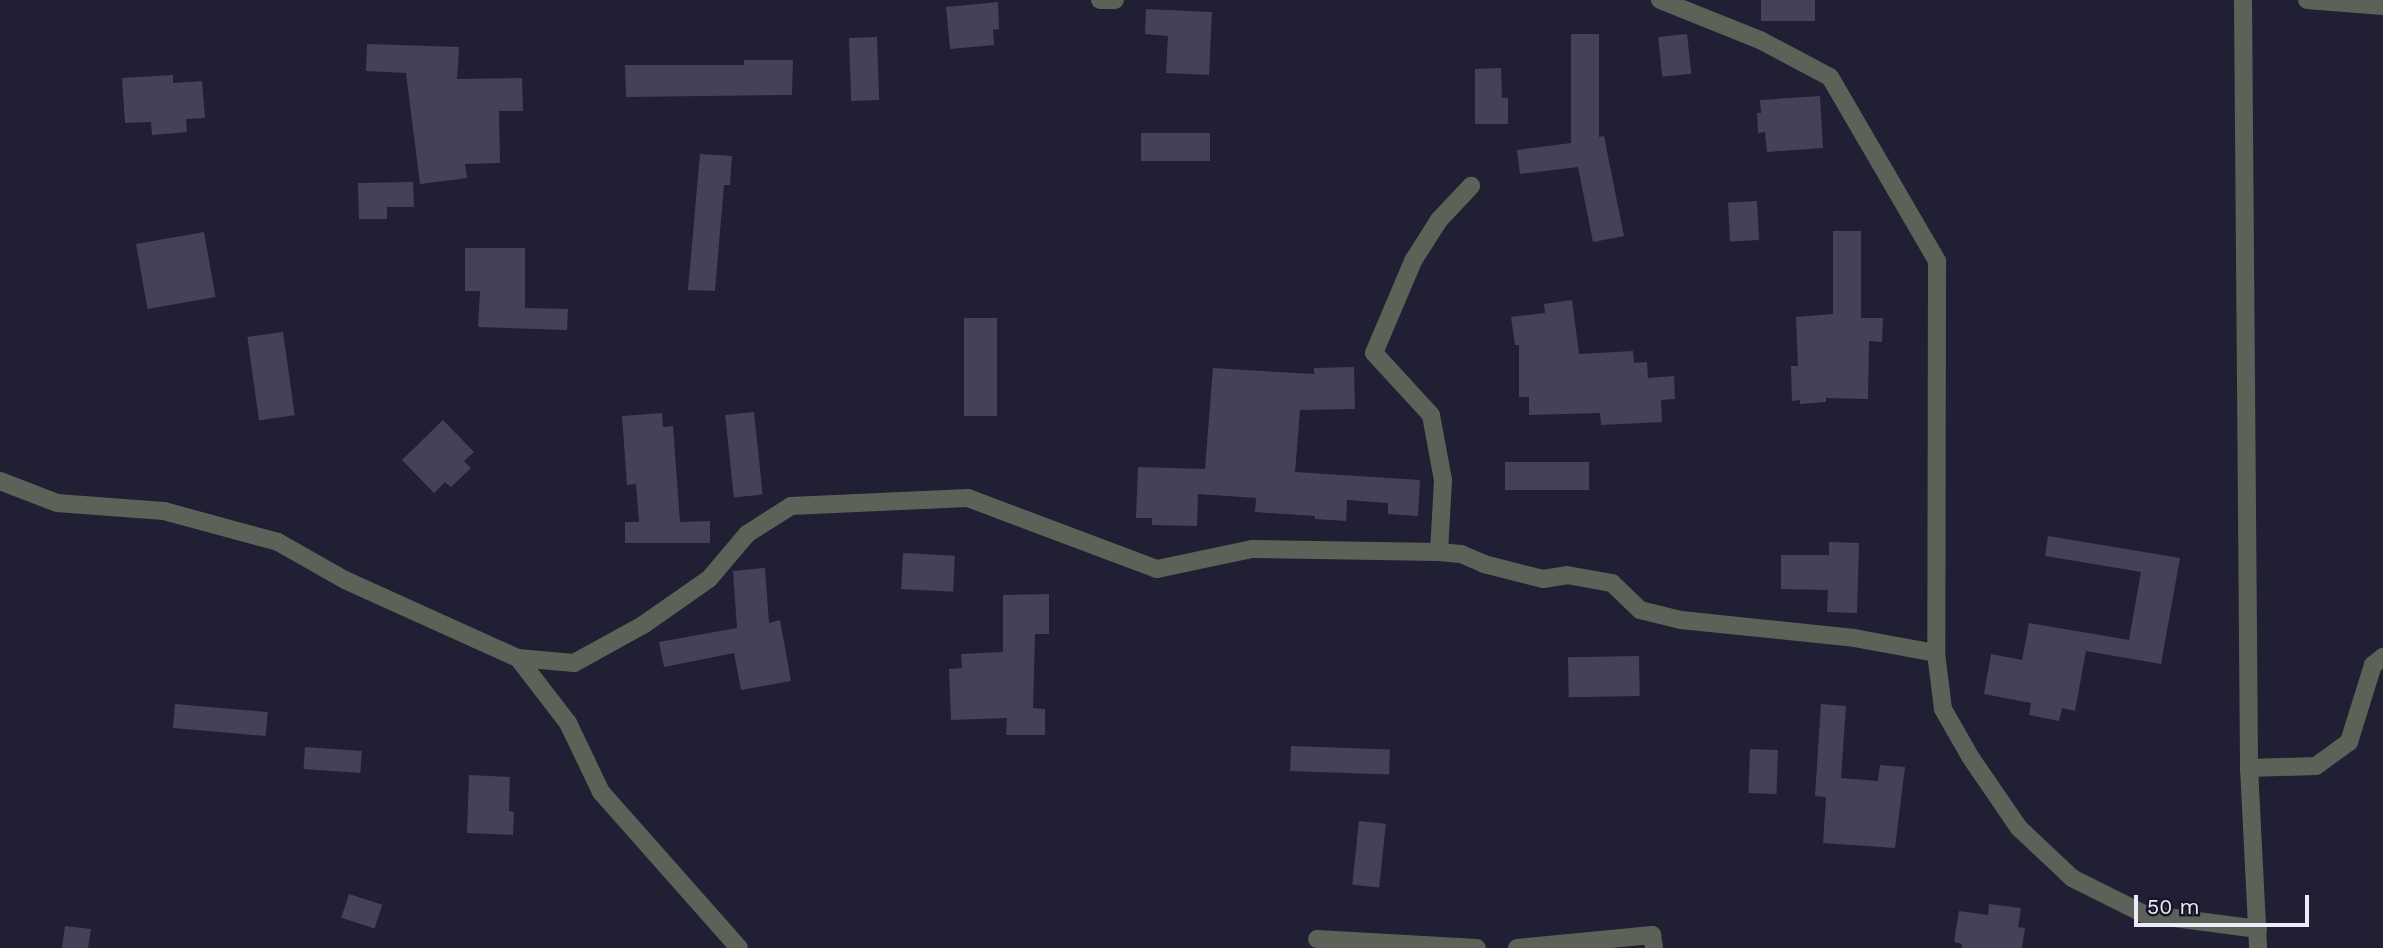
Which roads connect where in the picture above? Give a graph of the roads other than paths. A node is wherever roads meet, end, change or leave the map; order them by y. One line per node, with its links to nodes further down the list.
1 (1100, 0): 2 (street)
2 (1115, 0)
3 (1660, 0): 10 (street)
4 (2243, 0): 13 (street)
5 (2307, 0): 6 (street)
6 (2383, 6)
7 (1471, 186): 9 (street)
8 (0, 481): 12 (street)
9 (1439, 552): 10 (street); 12 (street)
10 (1936, 653): 14 (street)
11 (2383, 657): 13 (street)
12 (518, 658): 16 (street)
13 (2249, 768): 14 (street)
14 (2258, 929): 20 (street)
15 (1317, 939): 17 (street)
16 (739, 948)
17 (1477, 948)
18 (1517, 948): 19 (street)
19 (1654, 948)
20 (2258, 948)

